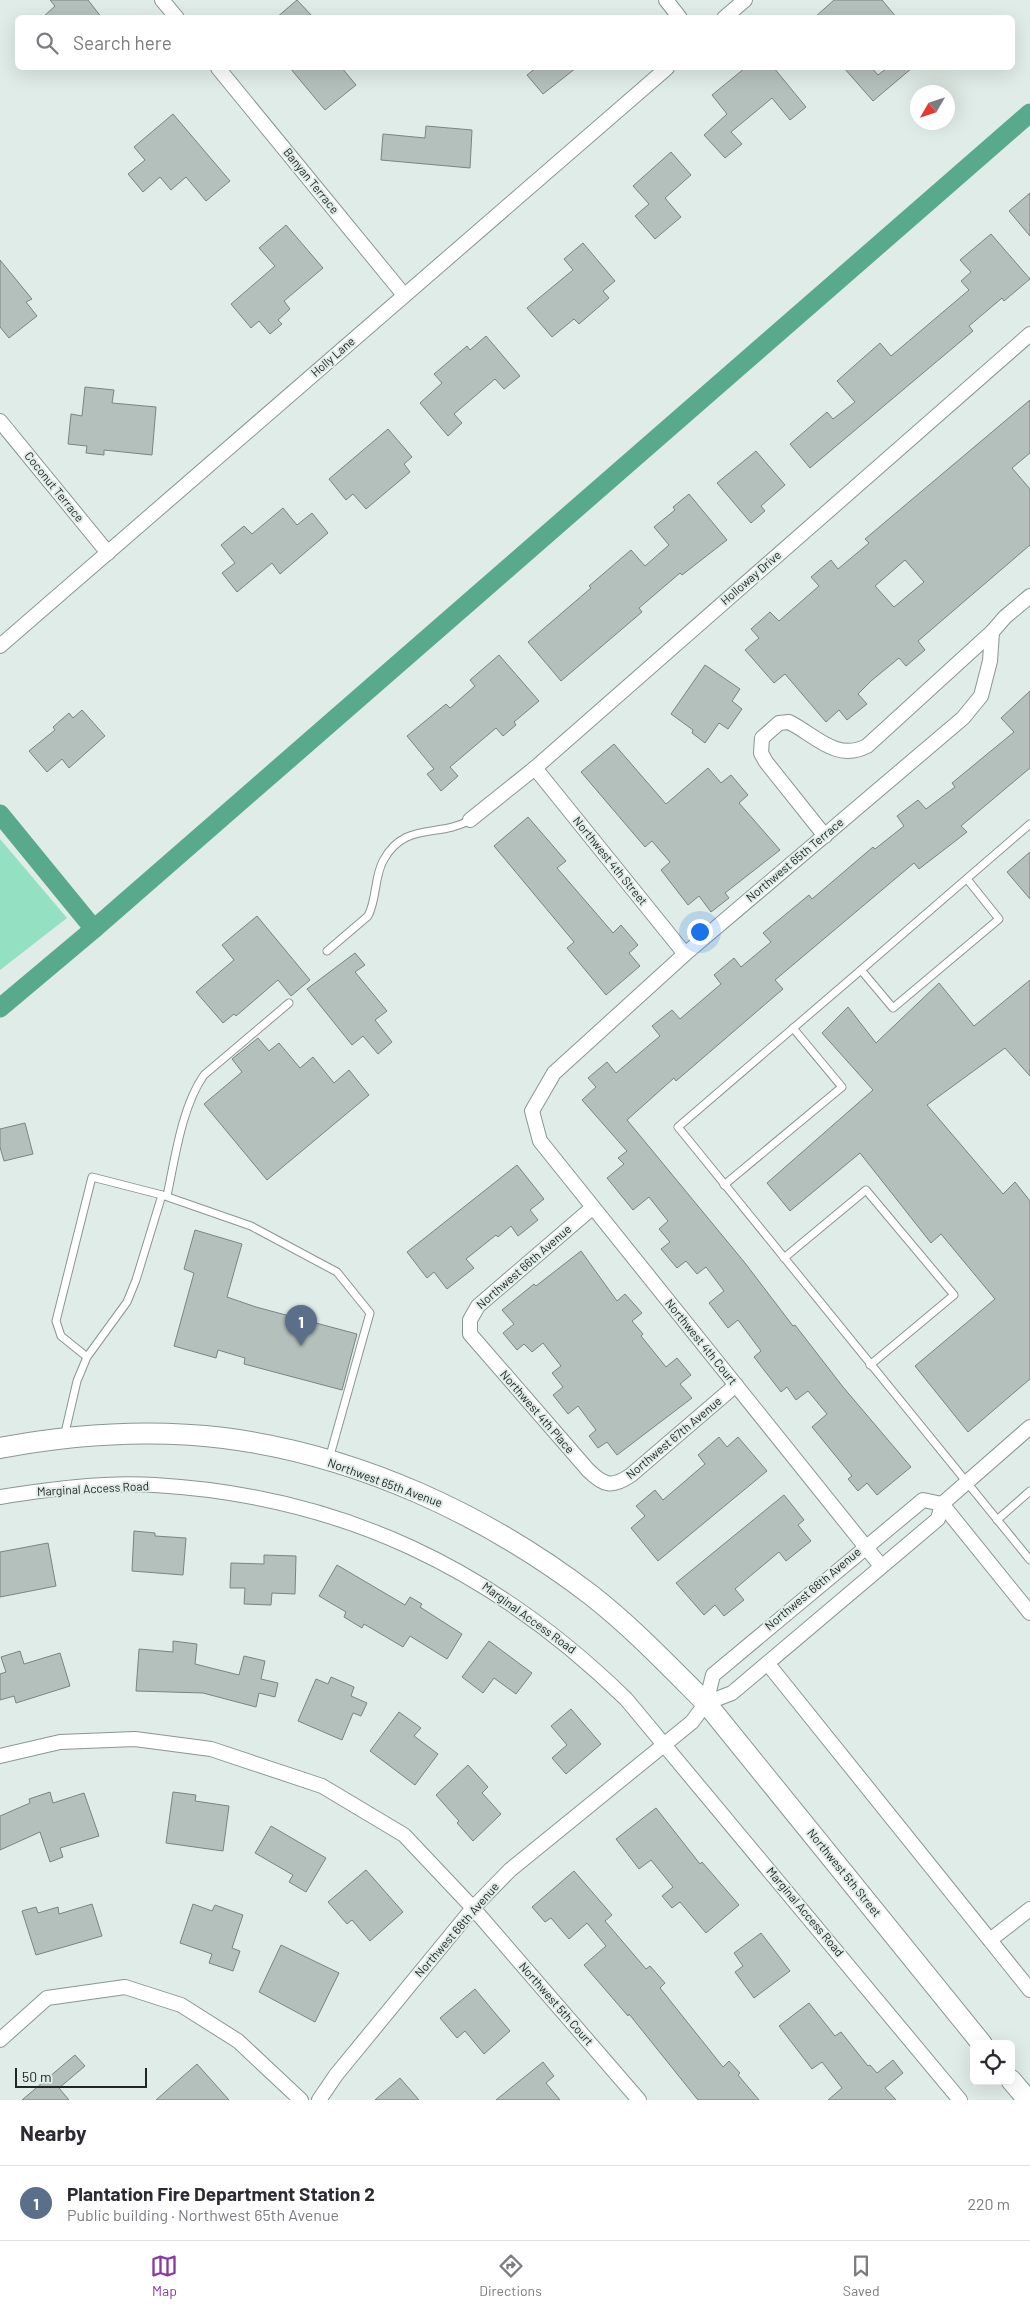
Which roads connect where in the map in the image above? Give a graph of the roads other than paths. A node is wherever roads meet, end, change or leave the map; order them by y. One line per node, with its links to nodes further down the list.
1 (162, 0): 4 (street)
2 (666, 0): 5 (street)
3 (745, 0): 6 (street)
4 (174, 15)
5 (678, 15)
6 (728, 15)
7 (220, 70): 9 (street, Banyan Terrace)
8 (665, 70): 9 (street, Holly Lane)
9 (404, 295): 12 (street, Holly Lane)
10 (1030, 334): 16 (street, Holloway Drive)
11 (0, 421): 12 (street, Coconut Terrace)
12 (108, 553): 15 (street, Holly Lane)
13 (1030, 596): 14 (street)
14 (992, 632): 19 (street, Northwest 65th Terrace); 19 (street)
15 (0, 646)
16 (535, 768): 17 (street, Holloway Drive); 22 (street, Northwest 4th Street)
17 (470, 820): 21 (lane)
18 (1030, 824): 20 (lane)
19 (825, 836): 22 (street, Northwest 65th Terrace)
20 (967, 879): 23 (lane); 23 (lane)
21 (327, 951)
22 (685, 954): 26 (street, Northwest 65th Terrace)
23 (861, 970): 25 (lane)
24 (288, 1003): 28 (lane)
25 (793, 1028): 27 (lane); 27 (lane)
26 (532, 1111): 29 (street, Northwest 4th Court)
27 (724, 1185): 30 (lane)
28 (165, 1195): 32 (lane); 32 (lane); 38 (lane)
29 (592, 1208): 31 (street, Northwest 66th Avenue); 34 (street, Northwest 4th Court)
30 (784, 1258): 33 (lane); 33 (lane)
31 (470, 1334): 40 (street, Northwest 4th Place)
32 (87, 1357): 36 (lane)
33 (870, 1365): 39 (lane)
34 (736, 1385): 40 (street, Northwest 67th Avenue); 45 (street, Northwest 4th Court)
35 (1028, 1431): 39 (street)
36 (64, 1437): 37 (street, Northwest 65th Avenue); 38 (street, Northwest 65th Avenue)
37 (0, 1448)
38 (328, 1462): 50 (street, Northwest 65th Avenue)
39 (965, 1482): 43 (street); 44 (lane)
40 (609, 1484)
41 (1028, 1495): 44 (lane)
42 (0, 1497): 51 (street, Marginal Access Road)
43 (942, 1504): 45 (street, Northwest 68th Avenue); 47 (street); 48 (street)
44 (996, 1520): 46 (lane)
45 (865, 1546): 47 (street, Northwest 4th Court); 50 (street, Northwest 68th Avenue)
46 (1030, 1560)
47 (882, 1566): 49 (street)
48 (1030, 1613)
49 (768, 1664): 50 (street); 55 (street)
50 (706, 1703): 51 (street, Northwest 68th Avenue); 58 (street, Northwest 5th Street)
51 (665, 1744): 53 (street, Northwest 68th Avenue); 63 (street, Marginal Access Road)
52 (0, 1756): 53 (street)
53 (473, 1908): 61 (street, Northwest 68th Avenue); 62 (street, Northwest 5th Court)
54 (1030, 1908): 55 (street)
55 (990, 1940): 56 (street)
56 (1030, 1990)
57 (0, 2040): 60 (street)
58 (979, 2040)
59 (1015, 2085): 64 (street)
60 (300, 2100)
61 (319, 2100)
62 (639, 2100)
63 (960, 2100)
64 (1028, 2100)

